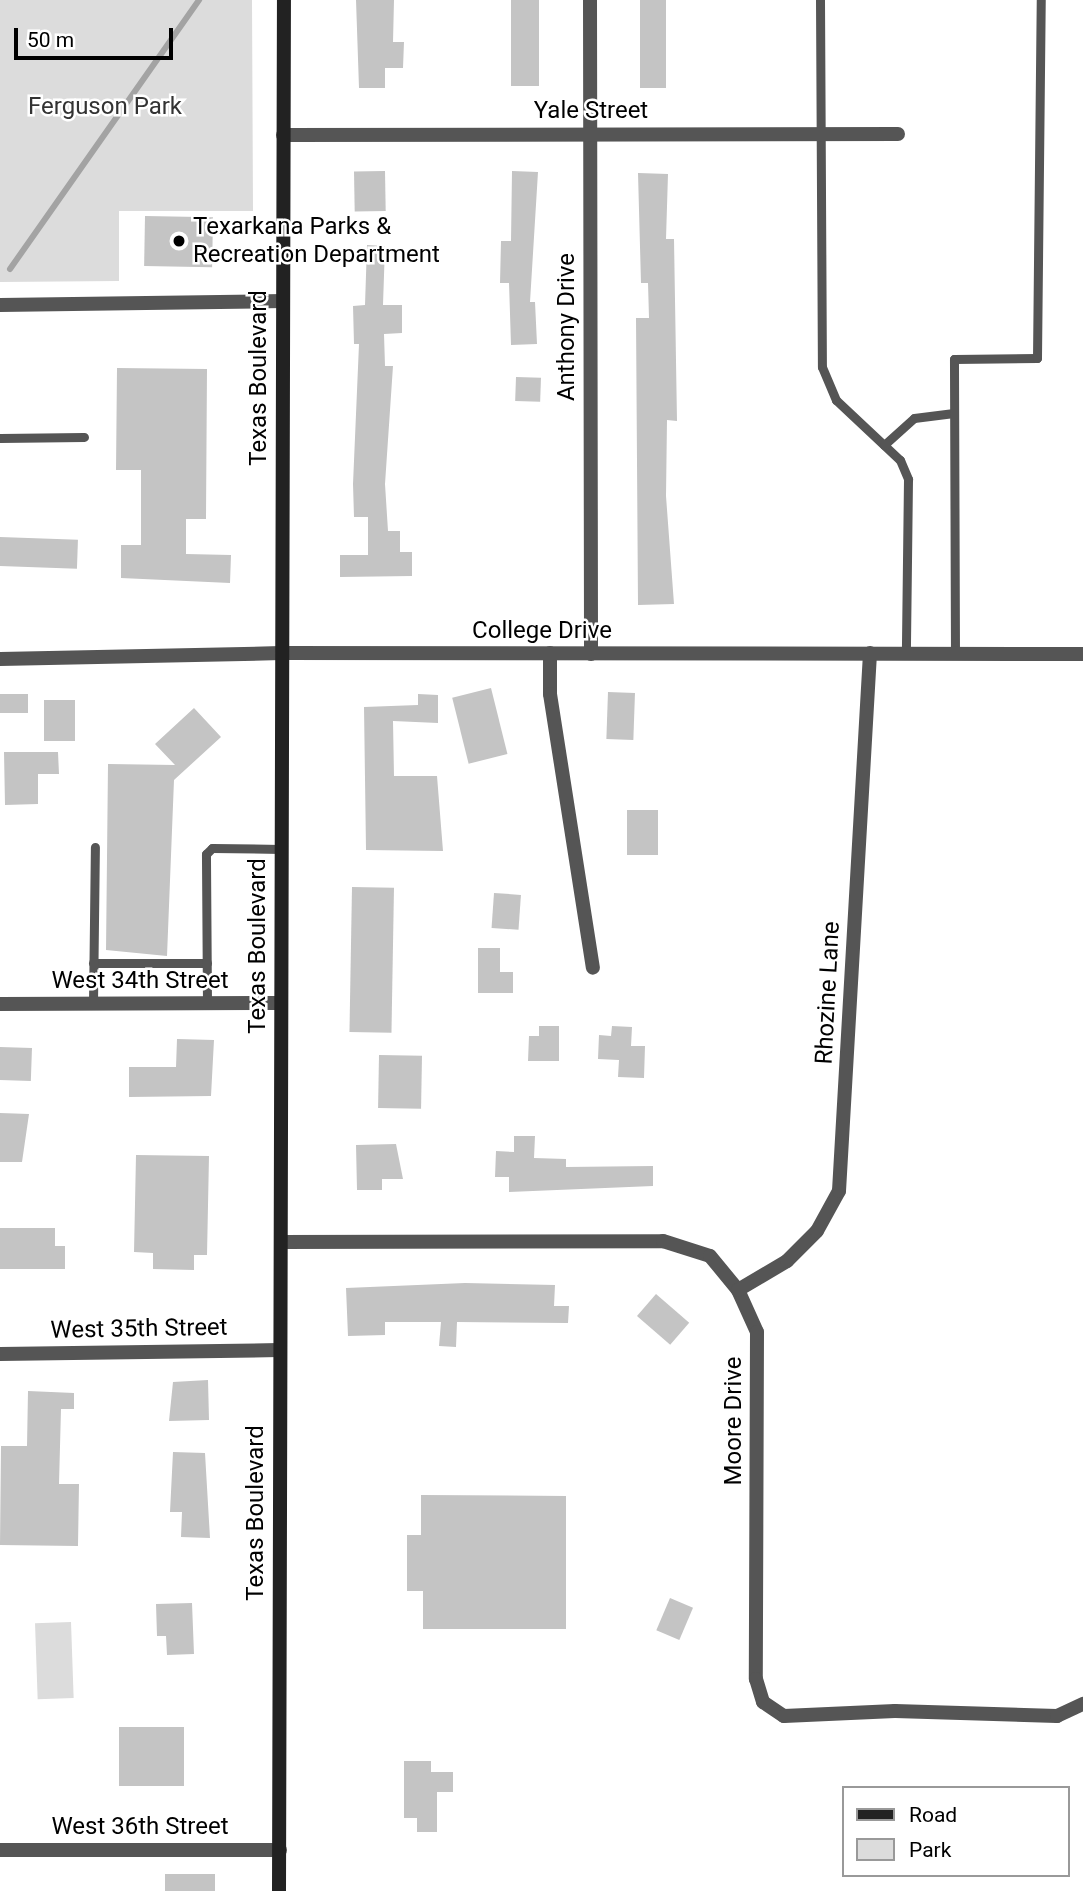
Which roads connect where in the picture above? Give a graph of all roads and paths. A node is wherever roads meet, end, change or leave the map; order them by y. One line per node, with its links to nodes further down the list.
1 (284, 0): 8 (main road, Texas Boulevard)
2 (590, 0): 5 (street, Anthony Drive)
3 (820, 0): 6 (lane)
4 (1041, 0): 11 (lane)
5 (589, 134): 6 (street, Yale Street); 8 (street, Yale Street); 19 (street, Anthony Drive)
6 (817, 134): 7 (street, Yale Street); 14 (lane)
7 (898, 134)
8 (283, 135): 9 (main road, Texas Boulevard)
9 (282, 301): 10 (street); 15 (main road, Texas Boulevard)
10 (0, 305)
11 (954, 413): 14 (lane); 20 (lane)
12 (84, 437): 13 (lane)
13 (0, 438)
14 (884, 445): 18 (lane)
15 (281, 653): 16 (street, College Drive); 22 (street, College Drive); 24 (main road, Texas Boulevard)
16 (550, 653): 19 (street, College Drive); 27 (street)
17 (870, 653): 18 (street, College Drive); 19 (street, College Drive); 33 (street, Rhozine Lane)
18 (906, 653): 20 (street, College Drive)
19 (591, 654)
20 (955, 654): 21 (street, College Drive)
21 (1083, 654)
22 (0, 659)
23 (95, 847): 25 (lane)
24 (281, 849): 26 (lane); 30 (main road, Texas Boulevard)
25 (93, 963): 26 (lane); 28 (lane)
26 (207, 963): 29 (lane)
27 (593, 968)
28 (93, 1003): 29 (street, West 34th Street); 31 (street, West 34th Street)
29 (207, 1003): 30 (street, West 34th Street)
30 (281, 1003): 32 (main road, Texas Boulevard)
31 (0, 1004)
32 (281, 1242): 33 (street, Moore Drive); 34 (main road, Texas Boulevard)
33 (738, 1290): 36 (street, Moore Drive)
34 (279, 1350): 35 (street, West 35th Street); 38 (main road, Texas Boulevard)
35 (0, 1354)
36 (1083, 1704)
37 (0, 1850): 38 (street, West 36th Street)
38 (279, 1850): 39 (main road, Texas Boulevard)
39 (279, 1891)

